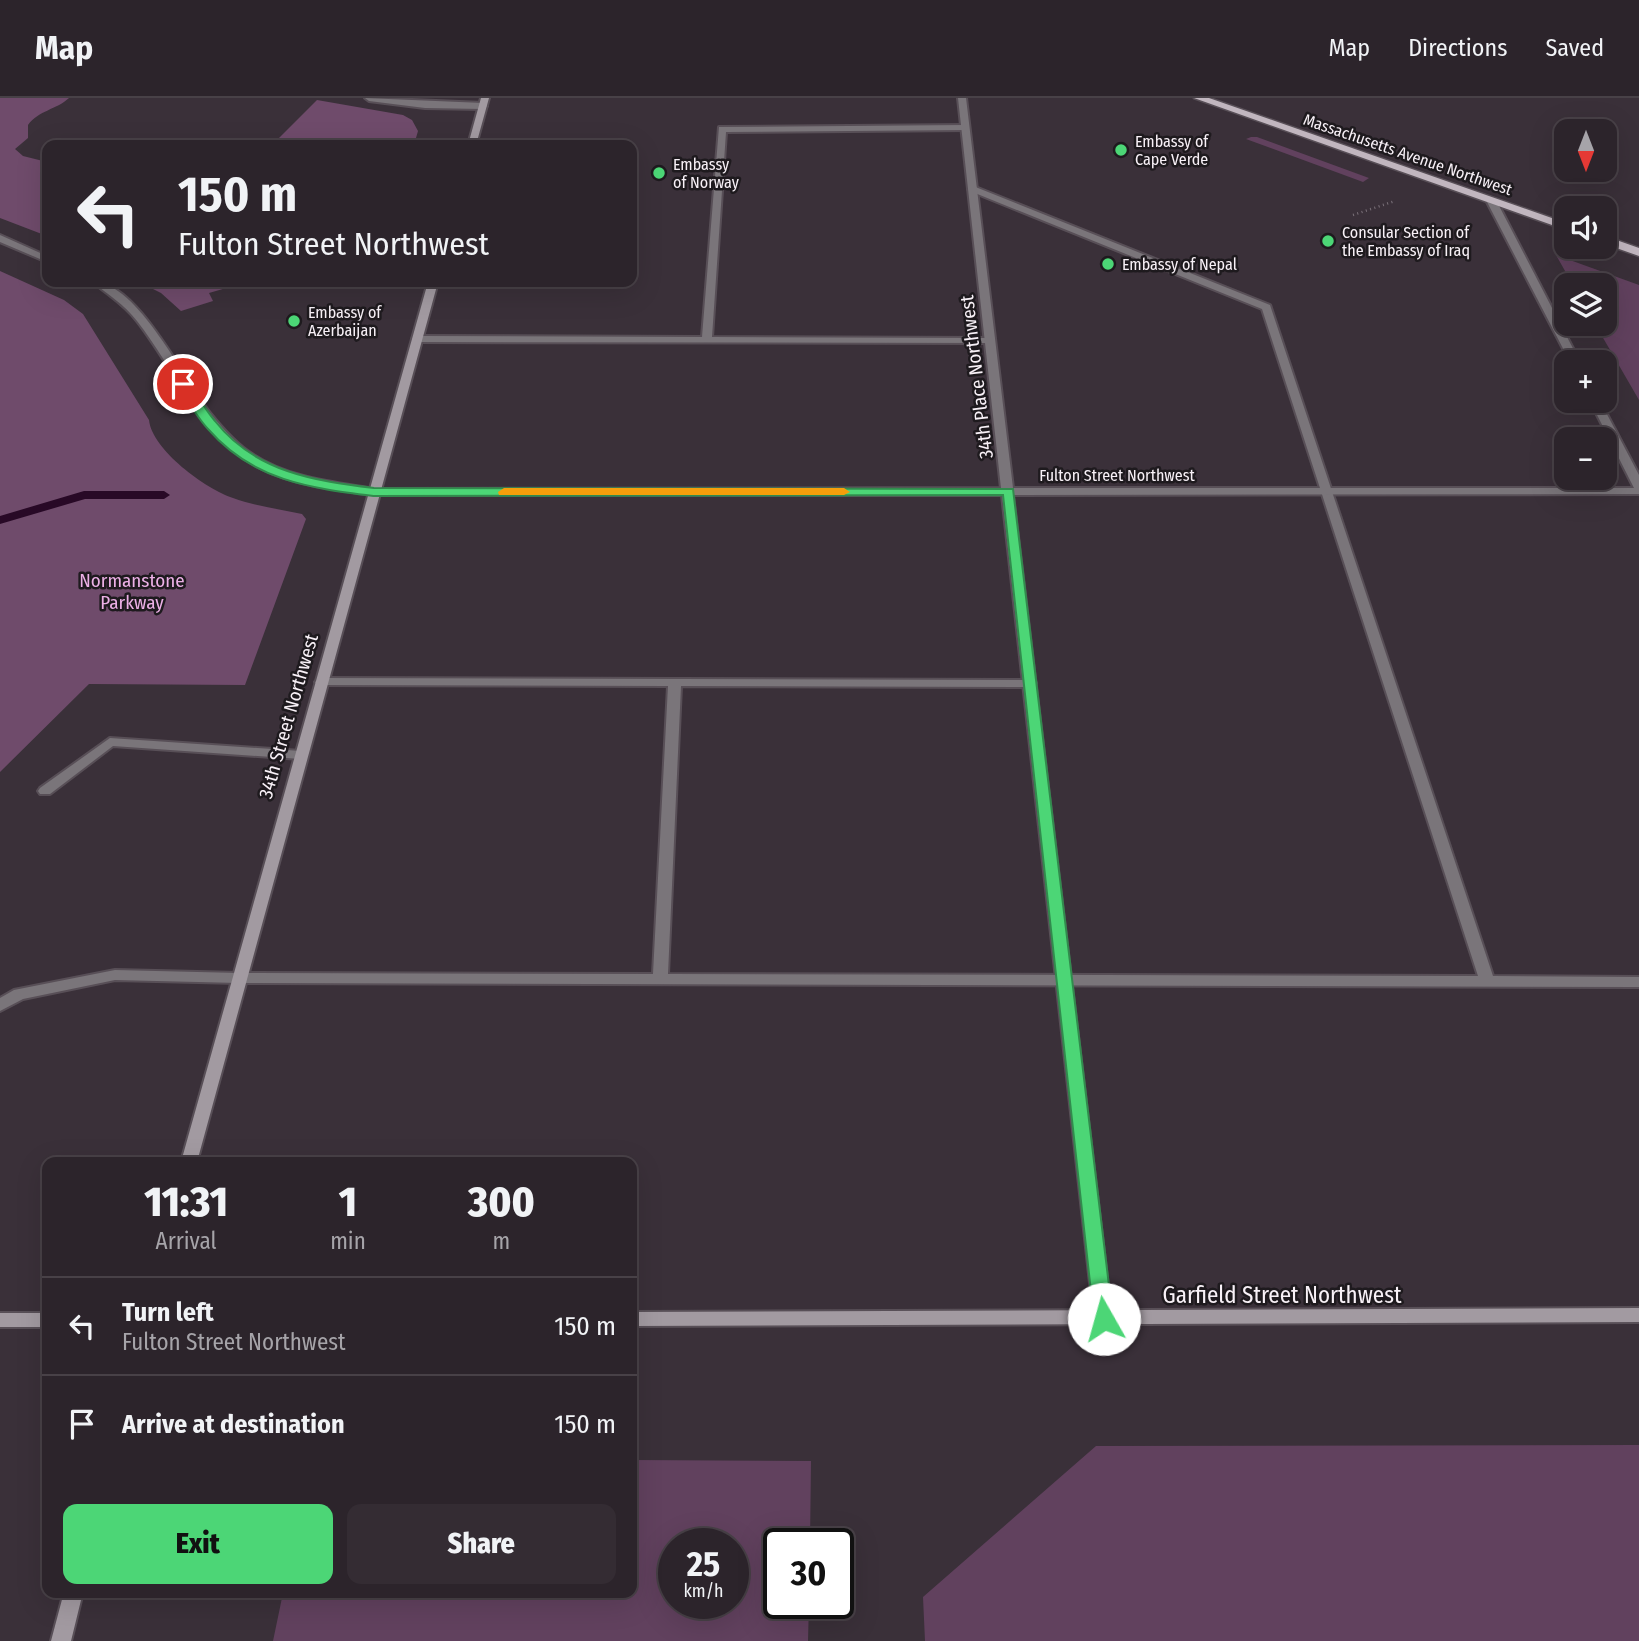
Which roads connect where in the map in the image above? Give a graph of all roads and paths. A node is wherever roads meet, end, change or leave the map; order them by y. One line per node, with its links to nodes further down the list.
1 (369, 98): 4 (street)
2 (962, 98): 5 (street, 34th Place Northwest)
3 (1199, 98): 9 (main road, Massachusetts Avenue Northwest)
4 (484, 102): 6 (main road)
5 (965, 128): 7 (street, 34th Place Northwest); 19 (street)
6 (473, 140)
7 (973, 189): 20 (street, 34th Place Northwest); 25 (street)
8 (1402, 198): 10 (path)
9 (1491, 201): 11 (main road, Massachusetts Avenue Northwest); 21 (street)
10 (1353, 215)
11 (1554, 223)
12 (0, 238): 15 (street)
13 (1617, 244): 14 (main road)
14 (1639, 252)
15 (42, 257)
16 (106, 287): 26 (street, Fulton Street Northwest)
17 (432, 287): 18 (main road, 34th Street Northwest)
18 (417, 339): 19 (street); 26 (main road, 34th Street Northwest)
19 (707, 340): 20 (street)
20 (990, 341): 24 (street, 34th Place Northwest)
21 (1569, 350)
22 (1601, 413): 23 (street)
23 (1639, 488): 25 (street, Fulton Street Northwest)
24 (1009, 491): 25 (street, Fulton Street Northwest); 26 (street, Fulton Street Northwest); 29 (street, 34th Place Northwest)
25 (1324, 491): 35 (street)
26 (374, 492): 27 (main road, 34th Street Northwest)
27 (321, 682): 28 (street); 30 (main road, 34th Street Northwest)
28 (675, 682): 29 (street); 33 (street)
29 (1030, 683): 34 (street, 34th Place Northwest)
30 (301, 755): 31 (street); 32 (main road, 34th Street Northwest)
31 (44, 791)
32 (239, 978): 33 (street); 37 (street); 38 (main road, 34th Street Northwest)
33 (660, 978): 34 (street)
34 (1064, 979): 35 (street); 41 (street, 34th Place Northwest)
35 (1487, 981): 36 (street)
36 (1639, 982)
37 (0, 1005)
38 (190, 1157)
39 (1639, 1315): 41 (main road, Garfield Street Northwest)
40 (637, 1319): 41 (main road, Garfield Street Northwest)
41 (1104, 1319)
42 (0, 1320): 43 (main road)
43 (42, 1320)
44 (72, 1598): 45 (main road)
45 (61, 1641)

